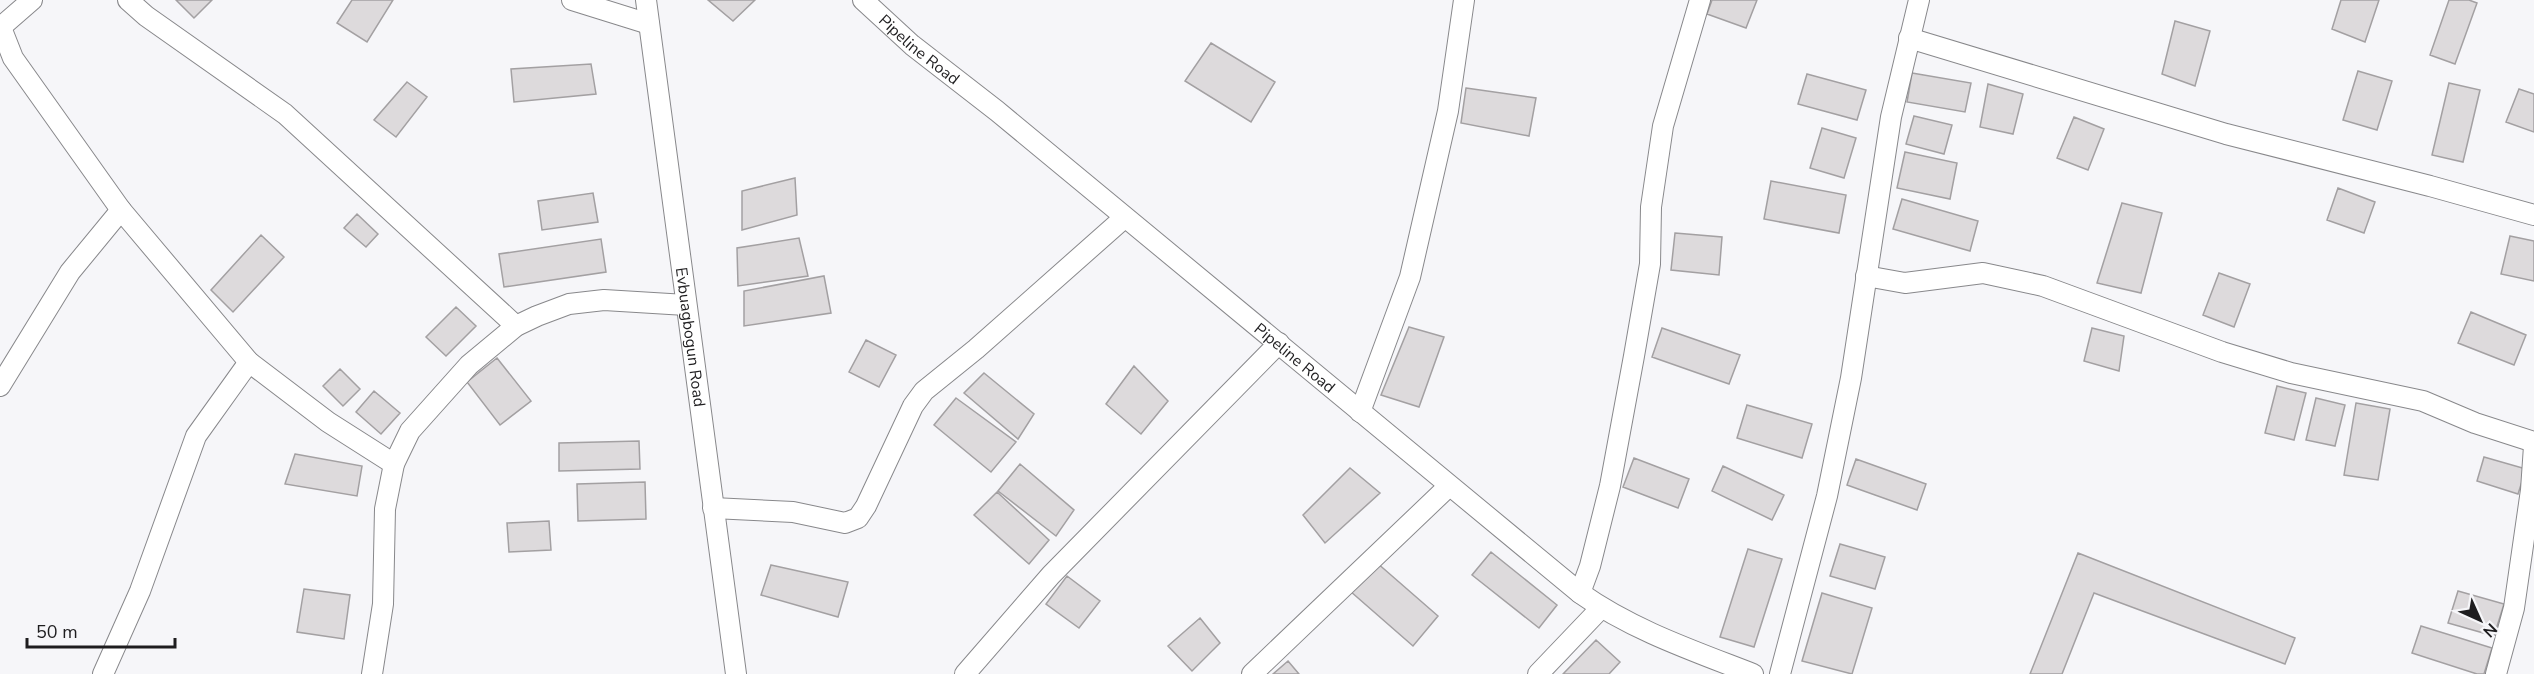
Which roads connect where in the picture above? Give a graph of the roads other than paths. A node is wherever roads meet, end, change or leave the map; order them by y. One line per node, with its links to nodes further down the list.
1 (32, 0): 10 (street)
2 (128, 0): 18 (street)
3 (572, 0): 9 (street)
4 (646, 0): 9 (street, Evbuagbogun Road)
5 (863, 0): 15 (street, Pipeline Road)
6 (1464, 0): 22 (street)
7 (1700, 0): 28 (street)
8 (1918, 0): 11 (street)
9 (649, 24): 17 (street, Evbuagbogun Road)
10 (1, 26): 12 (street)
11 (1909, 38): 14 (street); 16 (street)
12 (7, 63): 13 (street)
13 (122, 210): 20 (street); 21 (street)
14 (2534, 215)
15 (1125, 218): 19 (street, Pipeline Road); 27 (street)
16 (1866, 276): 23 (street); 37 (street)
17 (686, 305): 18 (street); 27 (street, Evbuagbogun Road)
18 (516, 326): 24 (street)
19 (1279, 343): 22 (street, Pipeline Road); 33 (street)
20 (249, 362): 24 (street); 30 (street)
21 (0, 386)
22 (1360, 412): 25 (street, Pipeline Road)
23 (2534, 444): 26 (street)
24 (394, 464): 31 (street)
25 (1449, 486): 28 (street, Pipeline Road); 34 (street)
26 (2532, 490): 38 (street)
27 (713, 508): 32 (street, Evbuagbogun Road)
28 (1580, 593): 29 (street, Pipeline Road)
29 (1601, 608): 35 (street); 36 (street, Pipeline Road)
30 (103, 674)
31 (372, 674)
32 (736, 674)
33 (965, 674)
34 (1252, 674)
35 (1538, 674)
36 (1753, 674)
37 (1780, 674)
38 (2496, 674)

